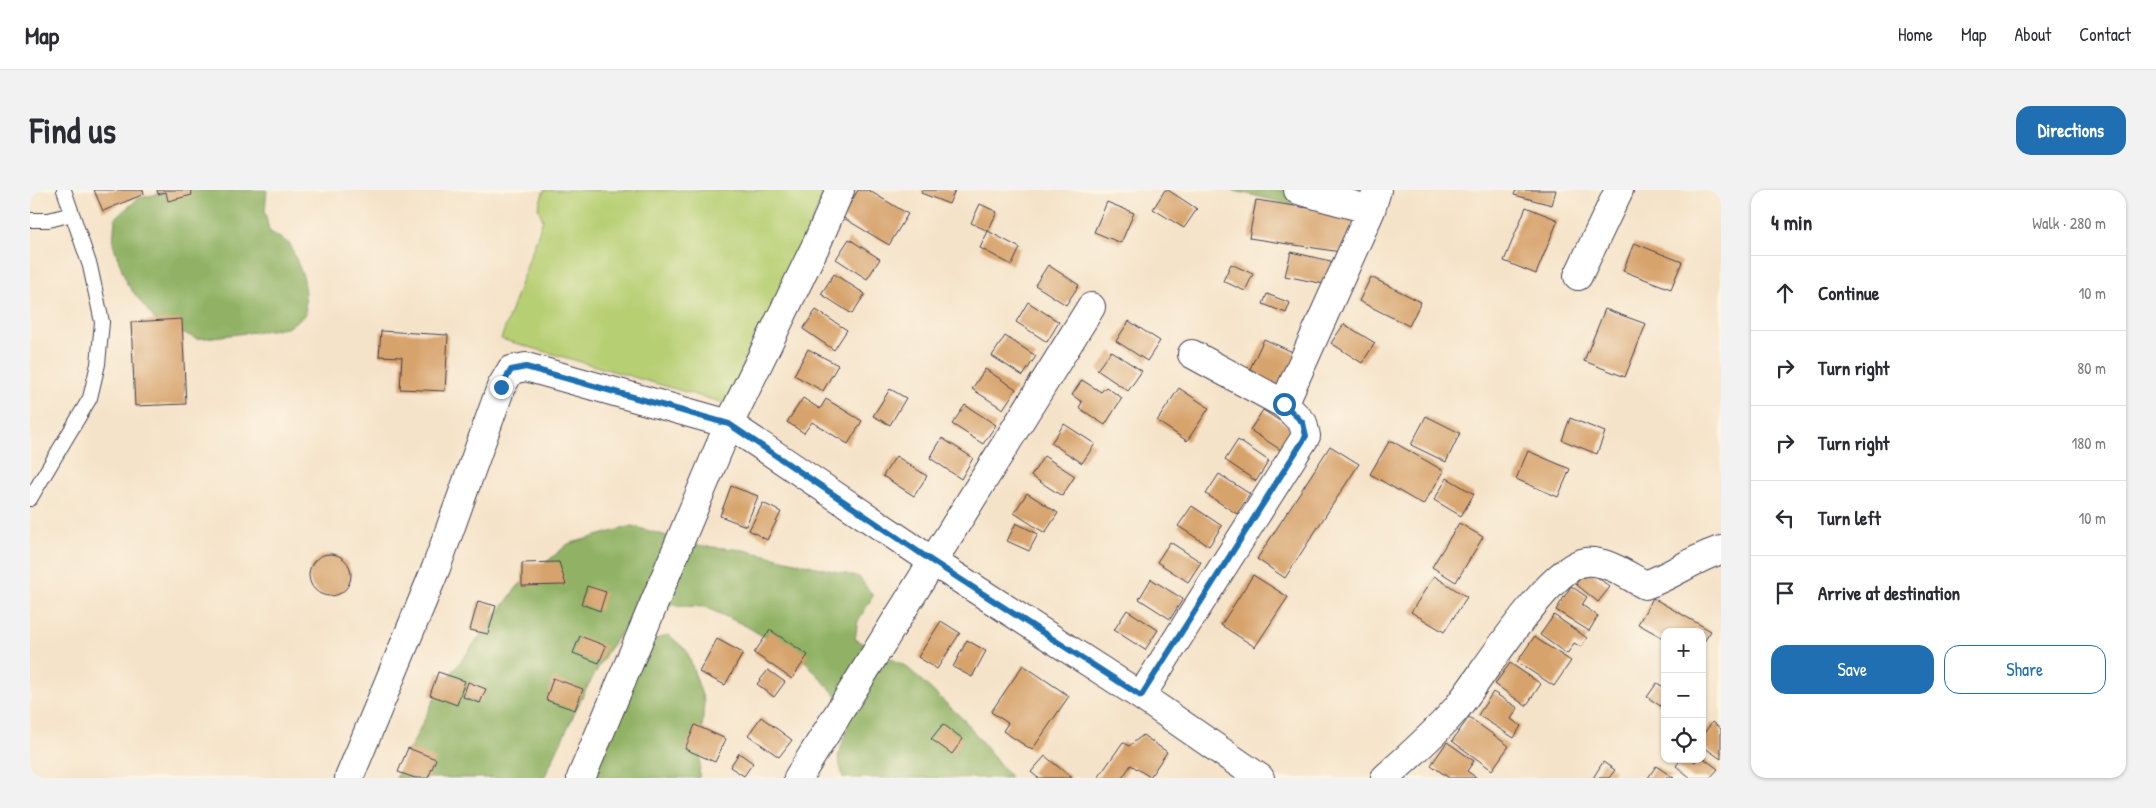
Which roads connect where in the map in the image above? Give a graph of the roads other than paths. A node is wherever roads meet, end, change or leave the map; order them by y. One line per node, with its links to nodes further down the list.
1 (64, 190): 6 (lane)
2 (840, 190): 12 (street)
3 (1298, 190): 5 (street)
4 (1619, 190): 8 (street)
5 (1374, 200): 11 (street)
6 (72, 214): 7 (lane); 13 (lane)
7 (30, 220)
8 (1578, 276)
9 (1091, 307): 15 (street)
10 (1192, 354): 11 (street)
11 (1284, 404): 16 (street)
12 (729, 424): 15 (street); 18 (street); 19 (street)
13 (30, 498)
14 (1721, 550): 21 (street)
15 (932, 561): 16 (street); 20 (street)
16 (1141, 696): 17 (street)
17 (1245, 774)
18 (348, 778)
19 (581, 778)
20 (798, 778)
21 (1384, 778)

